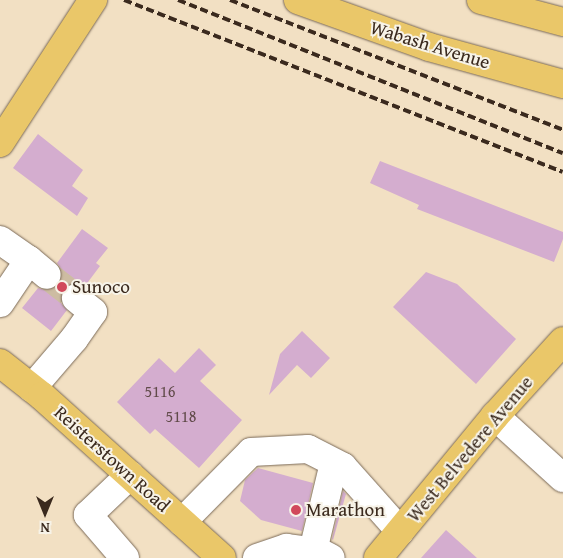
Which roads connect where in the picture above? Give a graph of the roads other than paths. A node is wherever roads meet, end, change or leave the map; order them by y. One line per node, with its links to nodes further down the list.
1 (93, 0): 6 (main road)
2 (298, 0): 5 (main road, Wabash Avenue)
3 (481, 0): 4 (main road)
4 (563, 22)
5 (563, 84)
6 (1, 140)
7 (0, 240): 9 (street)
8 (76, 298): 12 (street)
9 (0, 303)
10 (563, 341): 13 (main road, West Belvedere Avenue)
11 (0, 363): 12 (main road, Reisterstown Road)
12 (32, 388): 15 (main road, Reisterstown Road)
13 (495, 416): 16 (street); 18 (main road, West Belvedere Avenue)
14 (334, 463): 17 (street); 18 (street); 19 (street)
15 (130, 475): 17 (main road, Reisterstown Road); 20 (street)
16 (563, 478)
17 (182, 522): 21 (main road, Reisterstown Road)
18 (400, 531): 23 (main road, West Belvedere Avenue)
19 (322, 554): 22 (street)
20 (125, 558)
21 (222, 558)
22 (257, 558)
23 (378, 558)

